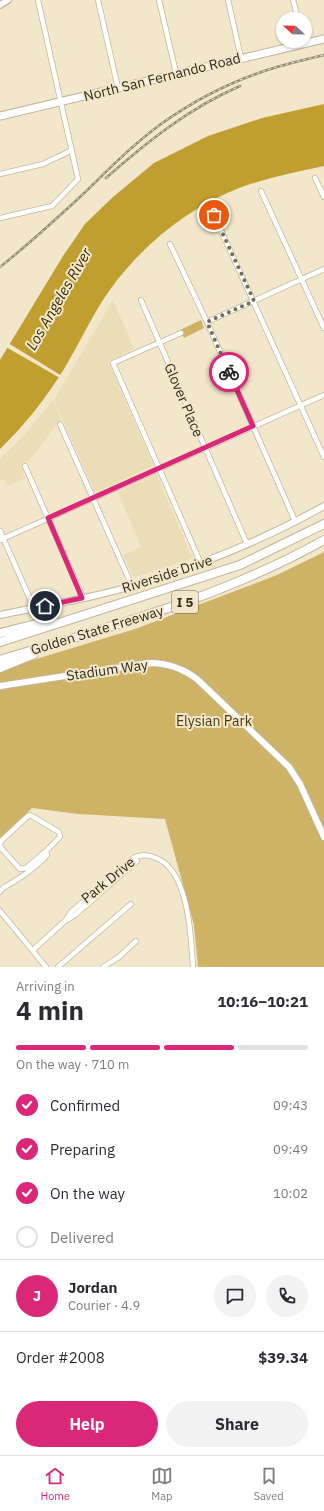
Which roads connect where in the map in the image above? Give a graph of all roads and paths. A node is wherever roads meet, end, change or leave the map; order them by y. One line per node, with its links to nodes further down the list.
1 (8, 0): 7 (street)
2 (38, 0): 15 (street)
3 (98, 0): 14 (street)
4 (159, 0): 13 (street)
5 (228, 0): 12 (street)
6 (294, 0): 8 (street)
7 (0, 5)
8 (297, 12)
9 (324, 39): 10 (main road, North San Fernando Road)
10 (312, 41)
11 (280, 48): 12 (main road, North San Fernando Road)
12 (241, 58): 13 (main road, North San Fernando Road)
13 (176, 73): 14 (main road, North San Fernando Road)
14 (118, 88): 15 (main road, North San Fernando Road)
15 (61, 102): 16 (main road, North San Fernando Road); 17 (street)
16 (0, 116)
17 (72, 150): 18 (street); 23 (street)
18 (0, 174)
19 (315, 178): 21 (street)
20 (261, 191): 26 (street)
21 (324, 197)
22 (214, 215): 28 (street)
23 (0, 218)
24 (170, 244): 29 (street)
25 (324, 270): 26 (street)
26 (302, 279): 28 (street); 30 (street)
27 (141, 300): 32 (street, Glover Place)
28 (254, 301): 29 (street); 34 (street)
29 (207, 322): 36 (street)
30 (324, 328)
31 (181, 333): 32 (street)
32 (160, 343): 37 (street, Glover Place); 40 (street)
33 (324, 395): 34 (street)
34 (300, 405): 36 (street); 38 (street)
35 (60, 424): 41 (street)
36 (253, 426): 37 (street); 44 (street)
37 (205, 447): 40 (street); 49 (street, Glover Place)
38 (324, 458)
39 (25, 466): 43 (street)
40 (159, 468): 41 (street); 50 (street)
41 (93, 498): 43 (street); 51 (street)
42 (324, 506): 44 (main road, Riverside Drive)
43 (48, 518): 47 (street); 52 (street)
44 (295, 521): 49 (main road, Riverside Drive)
45 (324, 524): 54 (highway, Golden State Freeway / I 5)
46 (0, 531): 47 (street)
47 (2, 539): 53 (street)
48 (324, 540): 58 (highway, Golden State Freeway / I 5)
49 (247, 544): 50 (main road, Riverside Drive)
50 (201, 564): 51 (main road, Riverside Drive)
51 (132, 586): 52 (main road, Riverside Drive)
52 (82, 598): 53 (main road, Riverside Drive)
53 (34, 608): 55 (main road, Riverside Drive)
54 (103, 609): 56 (highway); 57 (highway, Golden State Freeway / I 5)
55 (0, 615)
56 (0, 633)
57 (0, 642)
58 (62, 642): 59 (highway, Golden State Freeway / I 5); 60 (highway)
59 (0, 660)
60 (0, 668)
61 (0, 686): 62 (main road, Stadium Way)
62 (324, 837)
63 (46, 851): 63 (street); 65 (street)
64 (137, 862): 68 (street)
65 (0, 892)
66 (131, 904): 72 (street)
67 (0, 911): 70 (street)
68 (66, 920): 70 (street); 74 (street, Park Drive)
69 (136, 941): 73 (street)
70 (33, 950): 71 (street)
71 (46, 967)
72 (58, 967)
73 (102, 967)
74 (193, 967)

